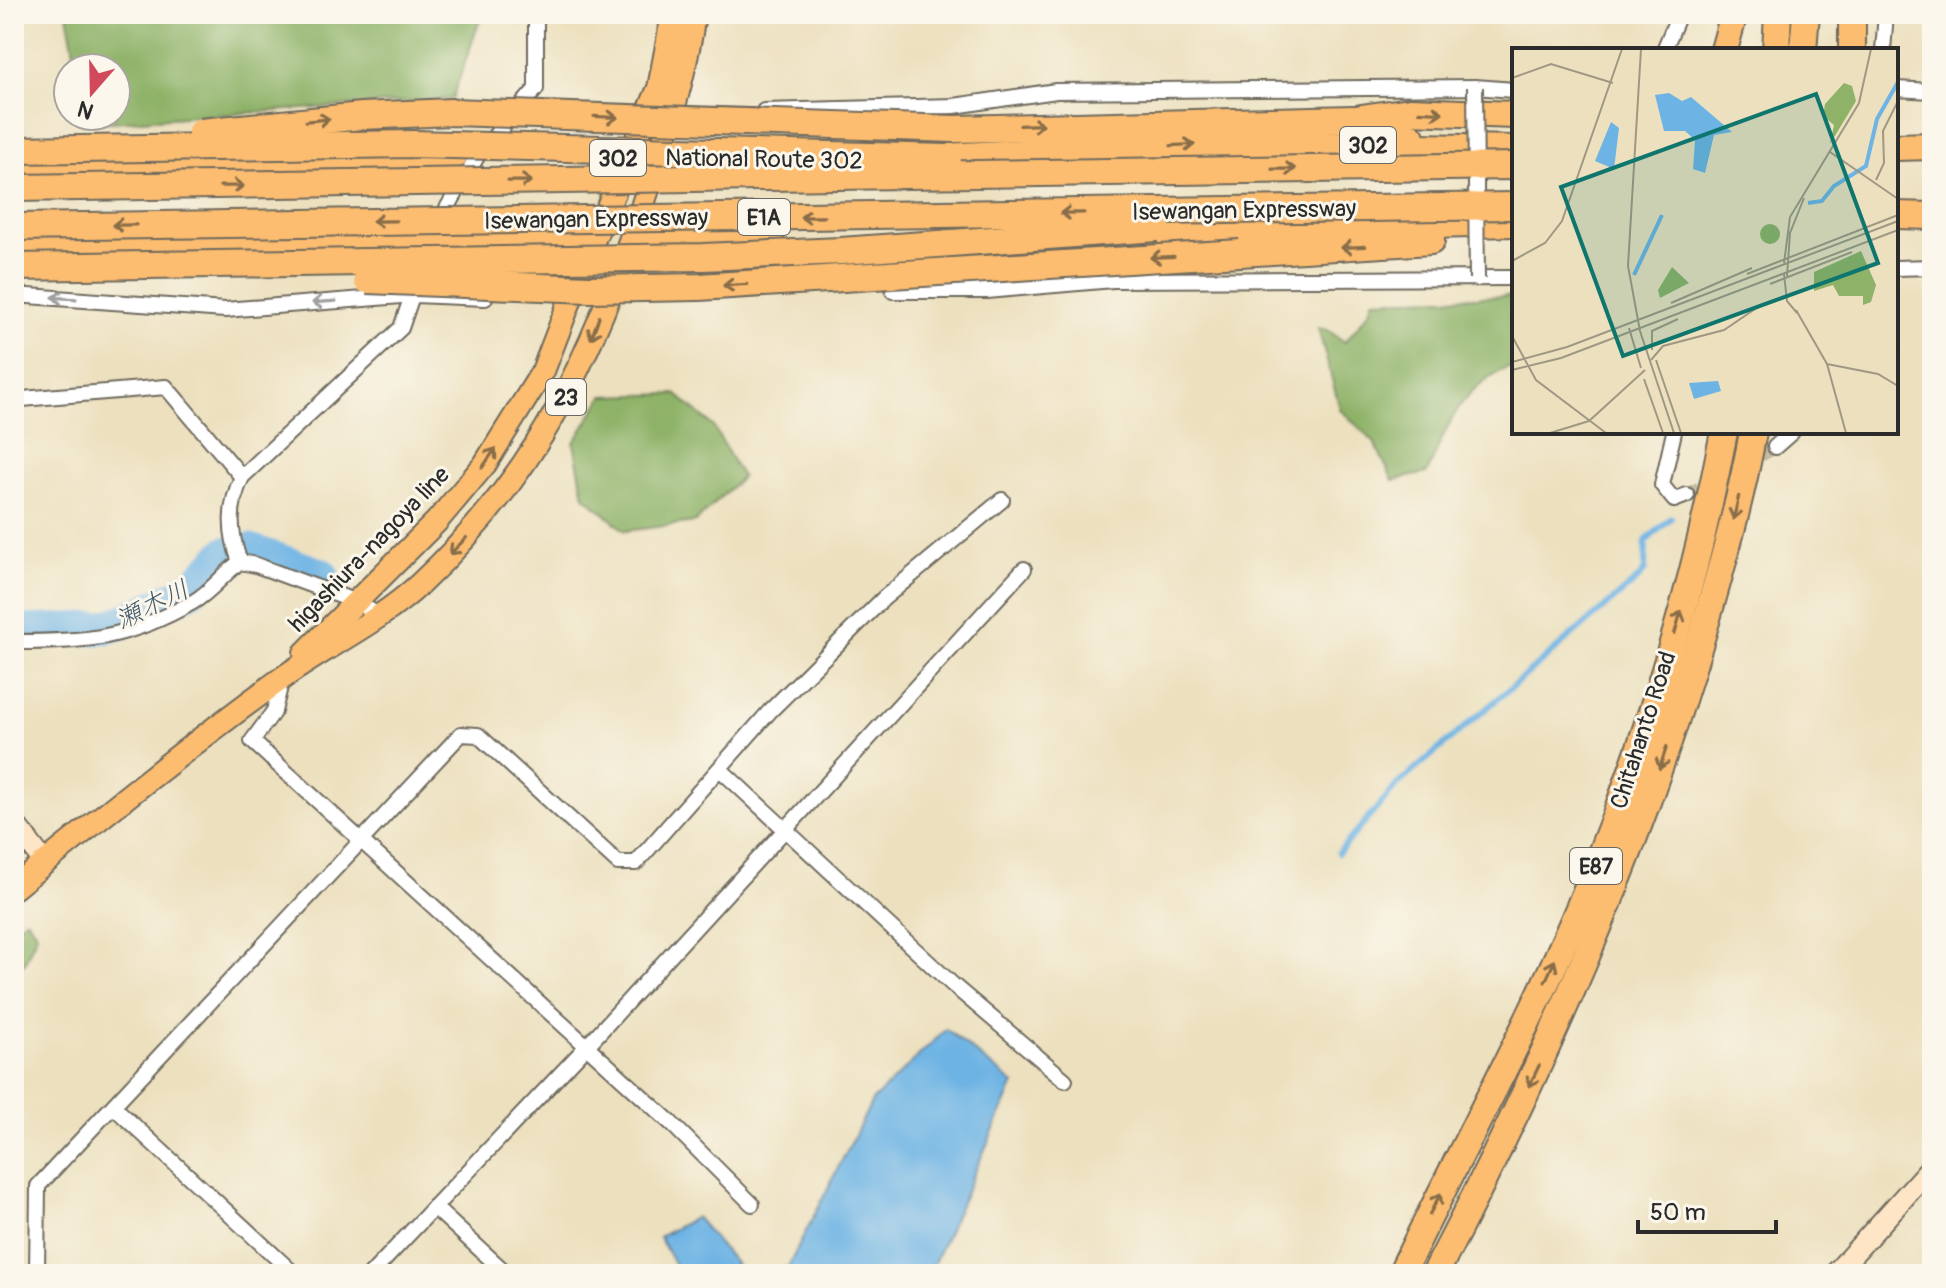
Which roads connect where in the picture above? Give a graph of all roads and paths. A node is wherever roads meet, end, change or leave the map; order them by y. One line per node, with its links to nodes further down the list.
1 (536, 14): 28 (street)
2 (673, 14): 30 (main road, higashiura-nagoya line / 23)
3 (694, 14): 21 (main road, higashiura-nagoya line / 23)
4 (1679, 14): 10 (street)
5 (1778, 14): 13 (highway)
6 (1806, 14): 14 (highway)
7 (1852, 14): 15 (highway)
8 (1886, 14): 16 (street)
9 (1734, 18): 11 (highway); 12 (highway)
10 (1665, 48)
11 (1725, 48)
12 (1731, 48)
13 (1776, 48)
14 (1803, 48)
15 (1852, 48)
16 (1883, 48)
17 (1475, 87): 19 (street); 21 (street); 55 (street, bridge)
18 (1898, 89): 20 (street)
19 (1512, 90)
20 (1932, 91)
21 (672, 113): 31 (main road, higashiura-nagoya line / 23)
22 (1512, 115): 23 (highway, one-way to 22)
23 (1353, 119): 24 (highway); 29 (highway, one-way to 23, bridge)
24 (1446, 146): 27 (highway, National Route 302 / 302); 31 (highway, National Route 302 / 302, one-way to 24)
25 (1932, 146): 26 (highway)
26 (1898, 147)
27 (1512, 149)
28 (478, 155): 29 (highway, National Route 302 / 302); 30 (highway, National Route 302 / 302); 47 (street)
29 (15, 157): 35 (highway, bridge)
30 (628, 158): 31 (highway, National Route 302 / 302); 48 (main road, higashiura-nagoya line / 23)
31 (659, 158): 49 (main road, higashiura-nagoya line / 23)
32 (1898, 160): 33 (highway)
33 (1932, 160)
34 (1512, 166): 35 (highway, Isewangan Expressway / E1A, one-way to 34, bridge)
35 (1243, 170): 36 (highway, Isewangan Expressway / E1A, one-way to 35, bridge)
36 (14, 188)
37 (1932, 200): 38 (highway)
38 (1898, 201)
39 (1512, 206): 40 (highway, Isewangan Expressway / E1A, bridge)
40 (1433, 207): 44 (highway, Isewangan Expressway / E1A, one-way to 44, bridge); 50 (highway, bridge)
41 (1898, 215): 42 (highway)
42 (1932, 216)
43 (1512, 223): 49 (highway)
44 (14, 227)
45 (1512, 234): 50 (highway, one-way to 50, bridge)
46 (14, 245): 47 (highway)
47 (426, 246): 48 (highway); 58 (street)
48 (591, 246): 49 (highway); 59 (main road, higashiura-nagoya line / 23)
49 (628, 246): 72 (main road, higashiura-nagoya line / 23, one-way to 72)
50 (72, 266): 51 (highway, bridge)
51 (14, 267)
52 (1932, 267): 53 (street)
53 (1898, 268)
54 (1512, 278): 55 (street)
55 (1477, 279): 56 (street)
56 (893, 291)
57 (14, 295): 58 (street, one-way to 57)
58 (414, 295): 59 (street); 66 (street)
59 (569, 300): 71 (main road, higashiura-nagoya line / 23, one-way to 59)
60 (14, 405): 66 (street)
61 (1674, 434): 67 (street)
62 (1724, 434): 91 (highway, Chitahanto Road / E87, one-way to 62)
63 (1753, 434): 92 (highway, Chitahanto Road / E87, one-way to 92)
64 (1790, 434): 65 (street)
65 (1775, 447)
66 (242, 477): 69 (street)
67 (1687, 495)
68 (1002, 500): 75 (street)
69 (237, 554): 71 (street); 73 (street)
70 (1024, 569): 77 (street)
71 (354, 601): 72 (street); 74 (main road, higashiura-nagoya line / 23)
72 (379, 615): 74 (main road, higashiura-nagoya line / 23)
73 (14, 642)
74 (282, 678): 78 (street); 79 (main road, higashiura-nagoya line / 23)
75 (721, 770): 77 (street); 78 (street)
76 (14, 823): 79 (street)
77 (783, 830): 81 (street); 82 (street)
78 (362, 840): 81 (street); 83 (street)
79 (45, 863): 80 (main road, higashiura-nagoya line / 23)
80 (14, 888)
81 (586, 1047): 85 (street); 86 (street)
82 (1065, 1080)
83 (114, 1107): 87 (street); 88 (street)
84 (1932, 1166): 93 (street)
85 (752, 1204)
86 (434, 1207): 89 (street); 90 (street)
87 (37, 1274)
88 (294, 1274)
89 (371, 1274)
90 (507, 1274)
91 (1401, 1274)
92 (1435, 1274)
93 (1835, 1274)

